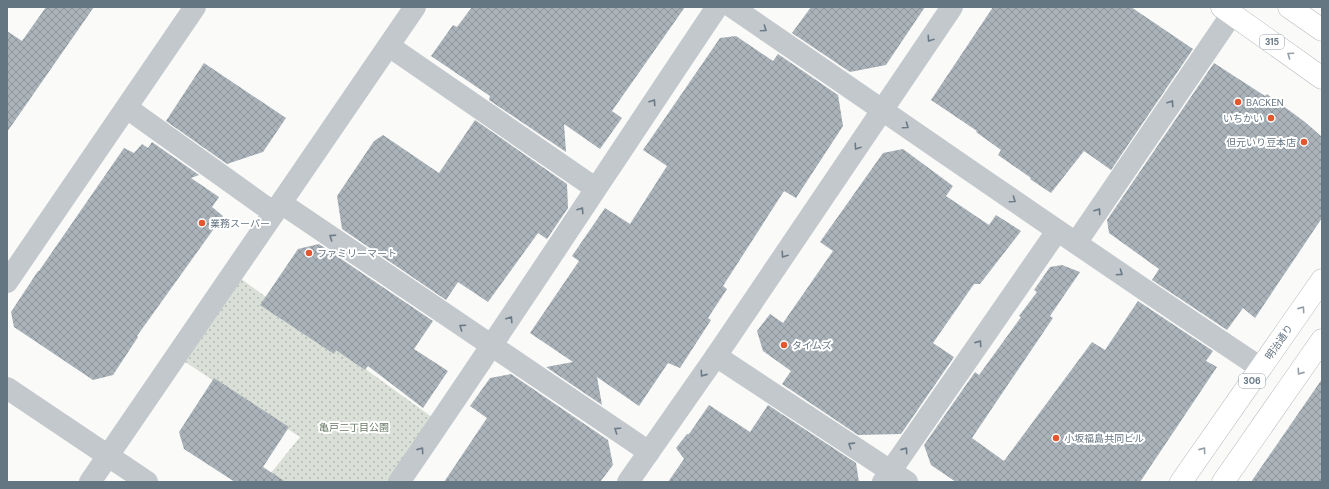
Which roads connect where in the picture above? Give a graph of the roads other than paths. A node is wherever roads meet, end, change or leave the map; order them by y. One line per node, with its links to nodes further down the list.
1 (195, 7): 11 (street)
2 (415, 7): 9 (street)
3 (717, 7): 13 (street, one-way to 3)
4 (732, 7): 12 (street, one-way to 12)
5 (952, 7): 12 (street, one-way to 12)
6 (1289, 7): 8 (main road)
7 (1227, 10): 10 (main road, 315, one-way to 7); 16 (street, one-way to 7)
8 (1322, 30)
9 (388, 46): 13 (street); 14 (street)
10 (1322, 78)
11 (127, 108): 14 (street); 18 (street)
12 (882, 109): 15 (street, one-way to 15); 21 (street, one-way to 21)
13 (595, 188): 20 (street, one-way to 13)
14 (277, 208): 20 (street, one-way to 14); 25 (street)
15 (1056, 231): 16 (street); 26 (street, one-way to 15)
16 (1076, 243): 22 (street, one-way to 22)
17 (1322, 280): 22 (main road, 明治通り / 306, one-way to 17)
18 (7, 282)
19 (1322, 340): 32 (main road, one-way to 32)
20 (492, 347): 24 (street, one-way to 20); 29 (street, one-way to 20)
21 (716, 356): 24 (street, one-way to 24); 26 (street, one-way to 21)
22 (1261, 368): 31 (main road, 明治通り / 306, one-way to 22)
23 (7, 388): 25 (street)
24 (649, 452): 30 (street)
25 (108, 456): 27 (street); 28 (street)
26 (894, 478)
27 (90, 482)
28 (147, 482)
29 (399, 482)
30 (628, 482)
31 (1181, 482)
32 (1223, 482)

